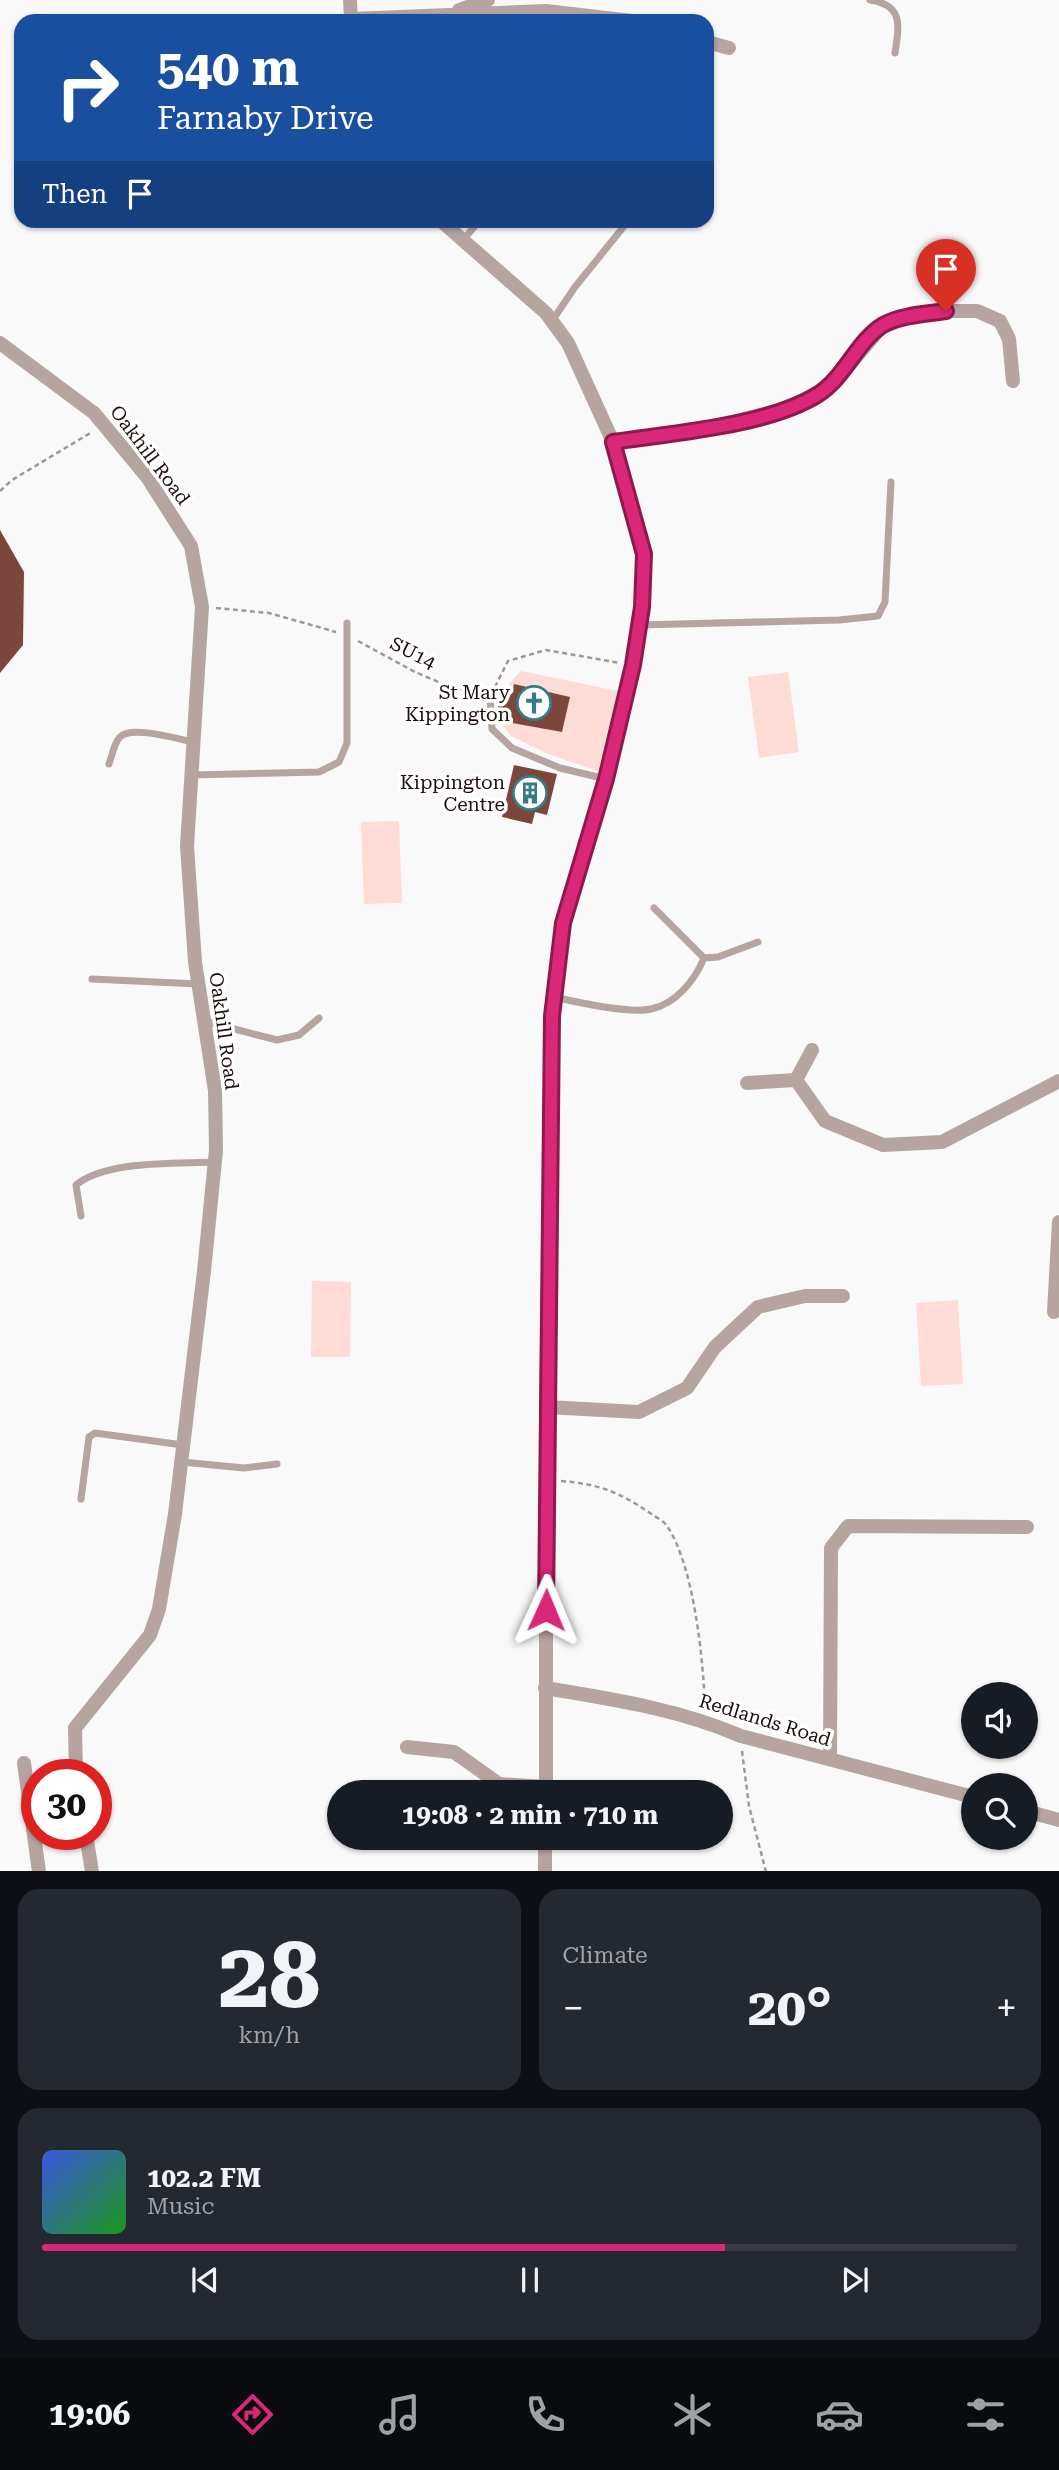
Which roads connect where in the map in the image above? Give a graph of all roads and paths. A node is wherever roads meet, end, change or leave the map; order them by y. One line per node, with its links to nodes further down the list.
1 (488, 0): 3 (street)
2 (870, 0): 8 (lane)
3 (445, 14)
4 (468, 14): 5 (street)
5 (572, 14)
6 (714, 44): 7 (street)
7 (729, 48)
8 (895, 53)
9 (450, 228): 12 (street)
10 (473, 228): 12 (lane)
11 (622, 228): 13 (lane)
12 (464, 239): 13 (street)
13 (552, 321): 17 (street)
14 (0, 343): 16 (street, Oakhill Road)
15 (1013, 381): 17 (street)
16 (104, 425): 19 (path); 20 (street, Oakhill Road)
17 (613, 442): 22 (street)
18 (891, 482): 22 (lane)
19 (0, 492)
20 (202, 607): 23 (path, SU14); 26 (street, Oakhill Road)
21 (347, 623): 23 (lane)
22 (639, 625): 24 (street)
23 (347, 637): 25 (path, SU14); 28 (lane)
24 (633, 665): 25 (path); 29 (street)
25 (490, 696): 29 (lane)
26 (193, 742): 27 (lane); 28 (street, Oakhill Road)
27 (109, 764)
28 (191, 775): 34 (street, Oakhill Road)
29 (606, 779): 35 (street)
30 (654, 908): 32 (lane)
31 (758, 942): 32 (lane)
32 (704, 958): 35 (lane)
33 (92, 979): 34 (lane)
34 (198, 984): 37 (street, Oakhill Road)
35 (554, 997): 47 (street)
36 (320, 1018): 37 (lane)
37 (204, 1021): 42 (street, Oakhill Road)
38 (812, 1050): 39 (street)
39 (796, 1080): 40 (street); 41 (street)
40 (1059, 1081)
41 (747, 1083)
42 (215, 1162): 43 (lane); 48 (street, Oakhill Road)
43 (81, 1216)
44 (1059, 1222): 46 (street)
45 (843, 1296): 47 (street)
46 (1054, 1312)
47 (545, 1407): 51 (street)
48 (183, 1445): 49 (street, Oakhill Road); 52 (lane)
49 (181, 1462): 50 (lane); 58 (street, Oakhill Road)
50 (278, 1464)
51 (547, 1480): 54 (street); 55 (path)
52 (81, 1499)
53 (1027, 1527): 59 (street)
54 (545, 1688): 55 (street, Redlands Road); 61 (street)
55 (705, 1721): 56 (street, Redlands Road)
56 (741, 1736): 59 (street, Redlands Road); 71 (path)
57 (407, 1747): 60 (street)
58 (76, 1759)
59 (830, 1759): 62 (street, Redlands Road)
60 (493, 1780)
61 (546, 1780)
62 (961, 1794)
63 (1038, 1814): 64 (street)
64 (1059, 1820)
65 (36, 1850): 68 (street)
66 (89, 1850): 69 (street)
67 (545, 1850): 70 (street)
68 (39, 1871)
69 (92, 1871)
70 (545, 1871)
71 (766, 1871)

